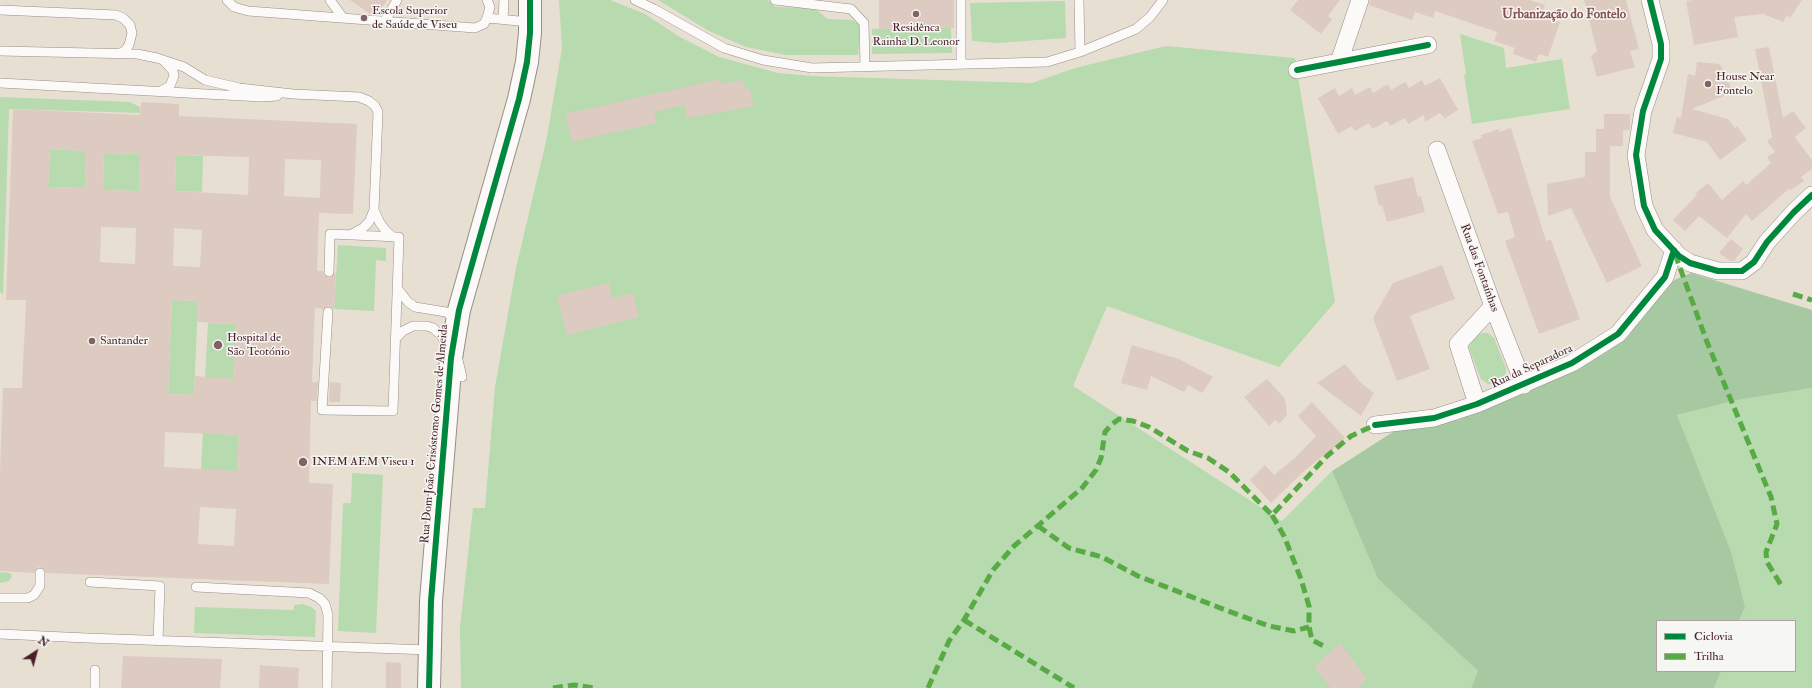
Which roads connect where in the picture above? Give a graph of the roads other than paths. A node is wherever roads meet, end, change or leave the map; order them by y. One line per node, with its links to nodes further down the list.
1 (228, 0): 16 (lane)
2 (330, 0): 16 (lane)
3 (397, 0): 19 (lane)
4 (488, 0): 17 (lane)
5 (504, 0): 18 (lane)
6 (530, 0): 20 (street, Rua Dom João Crisóstomo Gomes de Almeida)
7 (544, 0): 48 (street, Rua Dom João Crisóstomo Gomes de Almeida)
8 (635, 0): 28 (lane)
9 (775, 0): 28 (lane)
10 (961, 0): 27 (lane)
11 (1079, 0): 23 (lane)
12 (1163, 0): 23 (lane)
13 (1360, 0): 26 (street)
14 (1650, 0): 38 (street)
15 (0, 10): 24 (lane)
16 (343, 18): 19 (lane)
17 (488, 18): 18 (lane); 19 (lane)
18 (503, 20): 20 (lane)
19 (385, 21)
20 (530, 22): 41 (street, Rua Dom João Crisóstomo Gomes de Almeida)
21 (1428, 45): 26 (street)
22 (0, 51): 24 (lane)
23 (1080, 52): 27 (lane)
24 (117, 54): 25 (lane)
25 (157, 58): 31 (lane); 32 (lane)
26 (1339, 62): 29 (street)
27 (961, 64): 28 (lane)
28 (865, 67)
29 (1297, 70)
30 (0, 83): 31 (lane)
31 (161, 91): 32 (lane)
32 (293, 94): 35 (lane)
33 (1437, 150): 42 (street, Rua das Fontaínhas)
34 (1812, 195): 38 (street)
35 (374, 210): 36 (lane); 37 (lane)
36 (350, 235): 37 (lane); 39 (lane)
37 (393, 237): 40 (lane)
38 (1674, 250): 49 (street, Rua da Separadora)
39 (328, 272)
40 (397, 288): 43 (lane); 46 (lane)
41 (463, 294): 43 (lane); 45 (street, Rua Dom João Crisóstomo Gomes de Almeida)
42 (1493, 306): 49 (street, Rua das Fontaínhas); 50 (street)
43 (438, 310): 45 (lane)
44 (328, 312): 46 (lane)
45 (457, 320): 47 (street, Rua Dom João Crisóstomo Gomes de Almeida); 48 (lane)
46 (395, 338): 47 (lane)
47 (451, 358): 59 (street, Rua Dom João Crisóstomo Gomes de Almeida)
48 (462, 377): 64 (street, Rua Dom João Crisóstomo Gomes de Almeida)
49 (1524, 385): 50 (street, Rua da Separadora)
50 (1477, 404): 51 (street, Rua da Separadora)
51 (1375, 424)
52 (40, 573): 55 (lane)
53 (90, 582): 57 (lane)
54 (196, 588): 58 (lane)
55 (0, 598)
56 (0, 634): 57 (lane)
57 (158, 641): 58 (lane)
58 (328, 647): 59 (lane); 62 (lane)
59 (430, 650): 63 (street, Rua Dom João Crisóstomo Gomes de Almeida)
60 (95, 670): 61 (lane)
61 (95, 688)
62 (327, 688)
63 (429, 688)
64 (443, 688)

